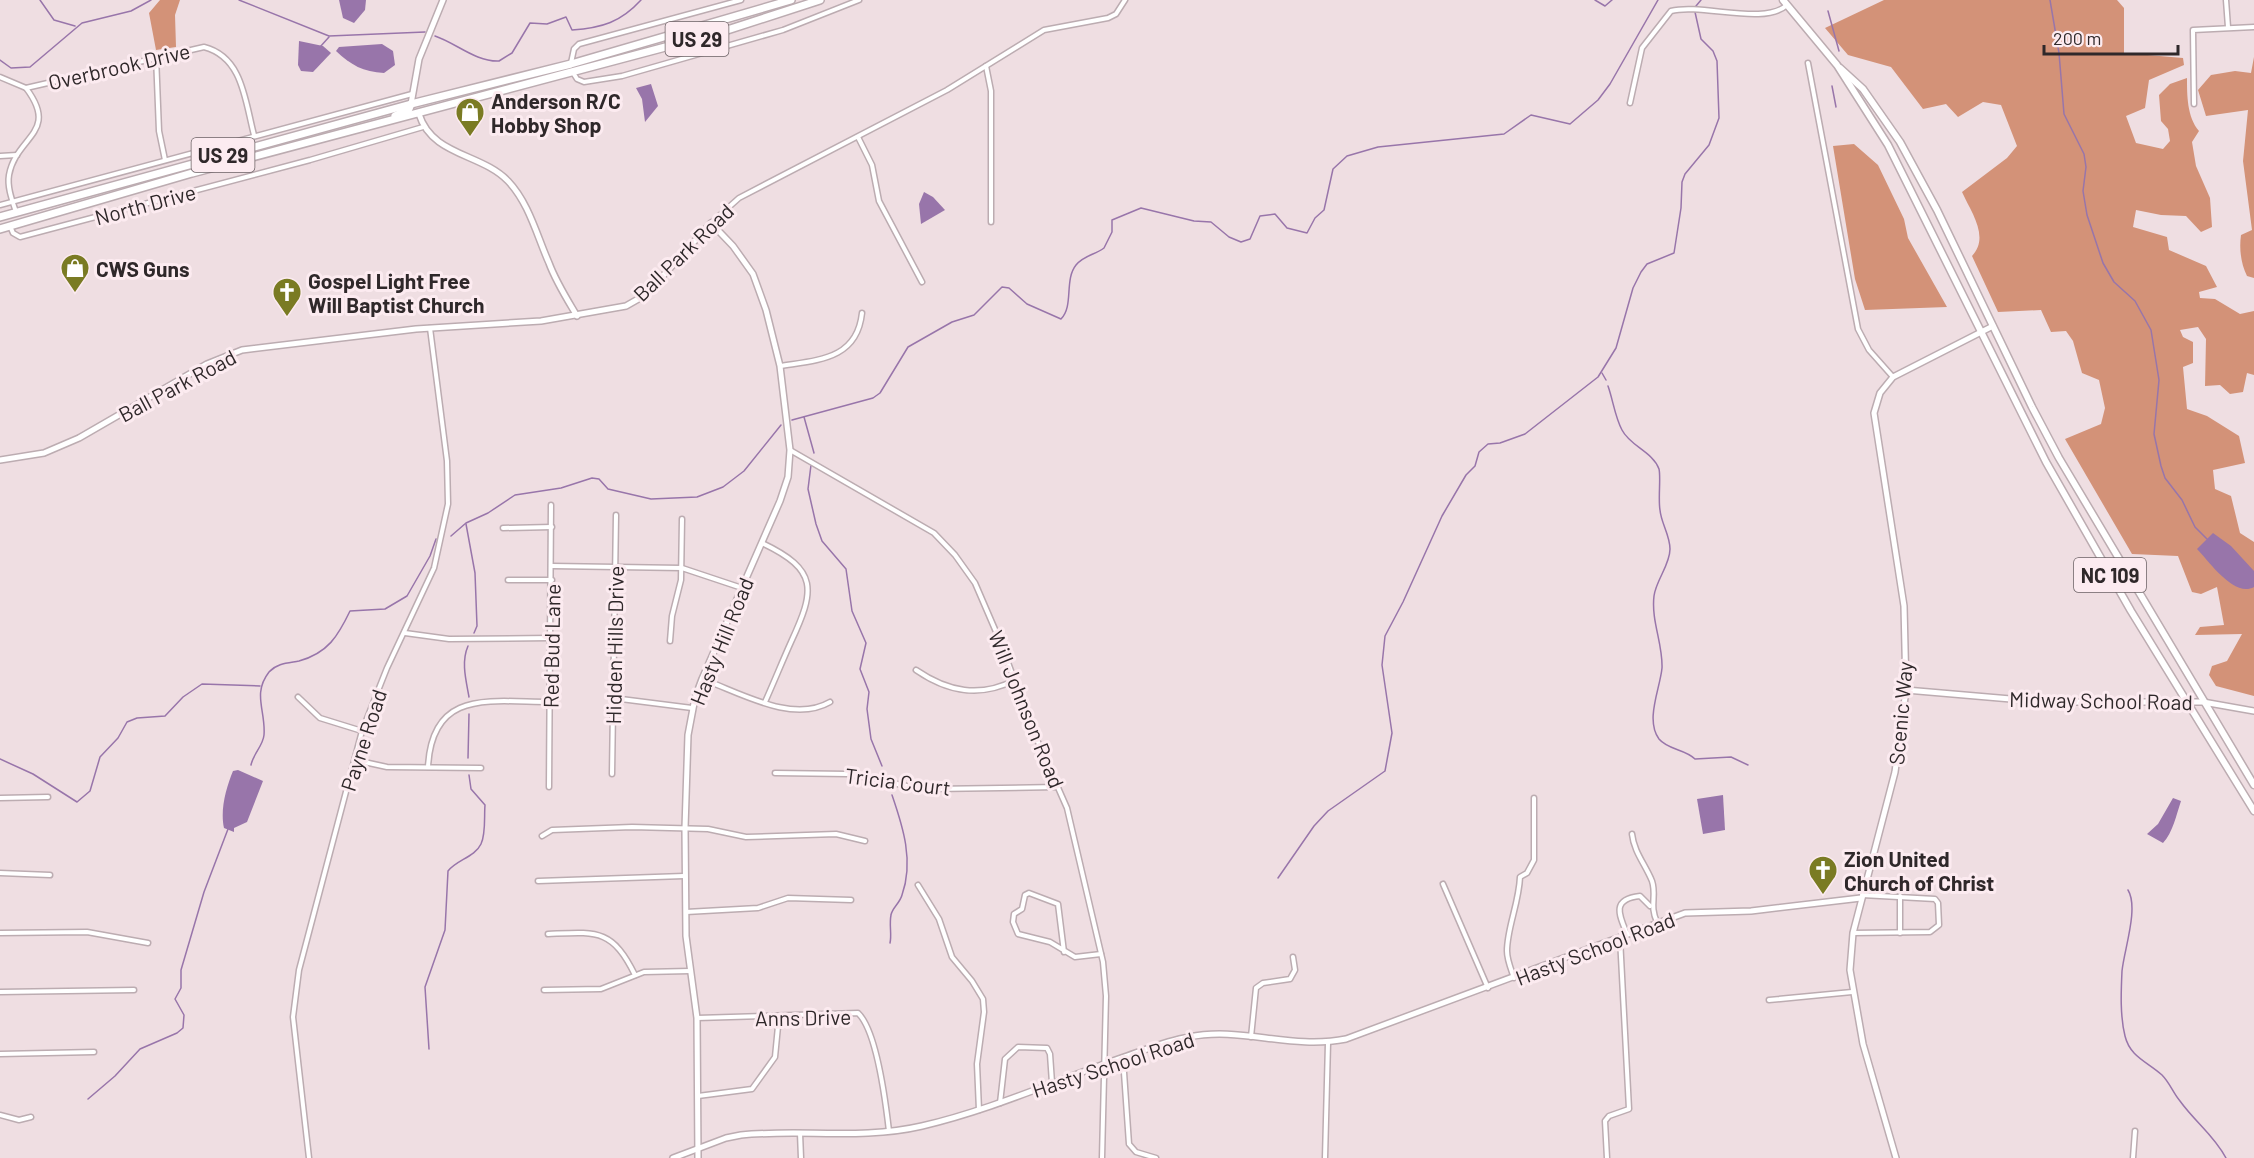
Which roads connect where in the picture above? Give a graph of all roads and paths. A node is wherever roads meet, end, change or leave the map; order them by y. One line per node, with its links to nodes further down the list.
1 (443, 0): 19 (street)
2 (741, 0): 15 (street)
3 (791, 0): 15 (highway, US 29)
4 (820, 0): 15 (highway, US 29)
5 (859, 0): 15 (street)
6 (1125, 0): 14 (street, Ball Park Road)
7 (2226, 0): 9 (street)
8 (1785, 2): 13 (main road, NC 109); 20 (street)
9 (2228, 27): 10 (street); 22 (street)
10 (2254, 27)
11 (156, 56): 17 (street, Overbrook Drive); 26 (street, Overbrook Drive); 30 (street)
12 (1809, 63): 46 (street)
13 (1837, 65): 42 (main road, NC 109); 44 (main road, NC 109)
14 (986, 66): 27 (street, Ball Park Road); 35 (street)
15 (572, 68): 18 (highway, US 29); 23 (highway, US 29)
16 (0, 77): 17 (street, Overbrook Drive)
17 (26, 88): 28 (street)
18 (460, 92): 21 (highway, US 29); 23 (highway)
19 (412, 94): 21 (street); 26 (street)
20 (1630, 103)
21 (411, 104): 24 (highway); 33 (highway, US 29)
22 (2194, 104)
23 (419, 114): 24 (highway, US 29); 25 (street)
24 (382, 122): 37 (highway, US 29)
25 (423, 127): 37 (street, North Drive); 41 (street)
26 (254, 135): 30 (street)
27 (858, 137): 36 (street, Ball Park Road); 39 (street)
28 (18, 154): 29 (street); 31 (street)
29 (0, 156)
30 (165, 160): 31 (street)
31 (13, 201): 32 (street); 33 (street)
32 (0, 205)
33 (16, 212): 34 (highway, US 29)
34 (0, 217)
35 (991, 222)
36 (711, 223): 41 (street, Ball Park Road); 45 (street, Hasty Hill Road)
37 (10, 226): 38 (highway, US 29)
38 (0, 229)
39 (922, 282)
40 (862, 313): 45 (street)
41 (577, 316): 43 (street, Ball Park Road)
42 (1993, 326): 44 (street, Scenic Way); 74 (main road, NC 109)
43 (430, 328): 48 (street, Ball Park Road); 61 (street, Payne Road)
44 (1980, 331): 46 (street, Scenic Way); 70 (main road, NC 109)
45 (780, 366): 47 (street, Hasty Hill Road)
46 (1893, 377): 67 (street, Scenic Way)
47 (790, 450): 54 (street, Hasty Hill Road); 66 (street, Will Johnson Road)
48 (0, 460)
49 (551, 505): 52 (street, Red Bud Lane)
50 (616, 515): 56 (street, Hidden Hills Drive)
51 (682, 519): 57 (street)
52 (552, 527): 53 (street); 55 (street, Red Bud Lane)
53 (503, 528)
54 (762, 543): 60 (street, Hasty Hill Road); 72 (street)
55 (552, 566): 56 (street); 59 (street, Red Bud Lane)
56 (614, 567): 57 (street); 69 (street, Hidden Hills Drive)
57 (682, 568): 60 (street); 63 (street)
58 (508, 580): 59 (street)
59 (552, 580): 62 (street, Red Bud Lane)
60 (742, 588): 65 (street, Hasty Hill Road)
61 (405, 633): 62 (street); 77 (street, Payne Road)
62 (551, 638): 71 (street, Red Bud Lane)
63 (670, 641)
64 (916, 670): 66 (street)
65 (702, 679): 72 (street); 75 (street, Hasty Hill Road)
66 (1015, 680): 85 (street, Will Johnson Road)
67 (1906, 690): 70 (street, Midway School Road); 100 (street, Scenic Way)
68 (298, 697): 77 (street)
69 (613, 698): 75 (street); 82 (street, Hidden Hills Drive)
70 (2186, 701): 74 (street, Midway School Road); 89 (main road, NC 109)
71 (550, 702): 79 (street); 84 (street, Red Bud Lane)
72 (765, 702): 73 (street)
73 (830, 702)
74 (2203, 702): 76 (street, Midway School Road); 83 (main road, NC 109)
75 (692, 708): 90 (street, Hasty Hill Road)
76 (2254, 711)
77 (362, 731): 78 (street, Payne Road)
78 (355, 760): 79 (street); 143 (street, Payne Road)
79 (428, 767): 80 (street)
80 (481, 768)
81 (775, 773): 85 (street, Tricia Court)
82 (612, 774)
83 (2254, 785)
84 (549, 787)
85 (1058, 787): 114 (street, Will Johnson Road)
86 (48, 797): 87 (street)
87 (0, 798)
88 (1534, 798): 118 (street)
89 (2254, 812)
90 (685, 828): 92 (street); 93 (street); 96 (street, Hasty Hill Road)
91 (1632, 834): 103 (street)
92 (542, 836)
93 (865, 841)
94 (0, 873): 95 (street)
95 (50, 874)
96 (684, 876): 97 (street); 104 (street, Hasty Hill Road)
97 (538, 881)
98 (1443, 884): 119 (street)
99 (918, 885): 136 (street)
100 (1862, 896): 101 (street); 105 (street, Hasty School Road); 107 (street, Scenic Way)
101 (1900, 896): 108 (street); 108 (street)
102 (851, 900): 104 (street)
103 (1652, 909): 105 (street); 110 (street)
104 (686, 912): 116 (street, Hasty Hill Road)
105 (1657, 922): 110 (street, Hasty School Road)
106 (0, 933): 112 (street)
107 (1853, 933): 108 (street); 123 (street, Scenic Way)
108 (1899, 933)
109 (548, 934): 117 (street)
110 (1627, 934): 111 (street, Hasty School Road)
111 (1620, 938): 118 (street, Hasty School Road); 150 (street)
112 (148, 944)
113 (1064, 952): 113 (street); 114 (street)
114 (1101, 954): 132 (street, Will Johnson Road)
115 (1293, 957): 127 (street)
116 (690, 971): 117 (street); 126 (street, Hasty Hill Road)
117 (635, 975): 121 (street)
118 (1514, 979): 119 (street, Hasty School Road)
119 (1488, 989): 128 (street, Hasty School Road)
120 (134, 990): 122 (street)
121 (544, 990)
122 (0, 992)
123 (1852, 992): 124 (street); 151 (street, Scenic Way)
124 (1769, 1000)
125 (779, 1016): 126 (street, Anns Drive); 134 (street); 141 (street, Anns Drive)
126 (697, 1018): 134 (street, Hasty Hill Road)
127 (1251, 1038): 128 (street, Hasty School Road); 131 (street, Hasty School Road)
128 (1328, 1043): 149 (street)
129 (94, 1052): 130 (street)
130 (0, 1054)
131 (1123, 1058): 132 (street, Hasty School Road); 148 (street)
132 (1103, 1064): 133 (street, Hasty School Road); 147 (street, Will Johnson Road)
133 (1052, 1083): 135 (street, Hasty School Road); 135 (street)
134 (698, 1096): 142 (street, Hasty Hill Road)
135 (1000, 1102): 136 (street, Hasty School Road)
136 (979, 1110): 141 (street, Hasty School Road)
137 (0, 1115): 138 (street)
138 (31, 1117)
139 (2135, 1131): 152 (street)
140 (800, 1132): 141 (street, Hasty School Road); 142 (street, Hasty School Road); 146 (street)
141 (889, 1132)
142 (698, 1148): 144 (street, Hasty School Road); 145 (street, Hasty Hill Road)
143 (309, 1158)
144 (673, 1158)
145 (698, 1158)
146 (801, 1158)
147 (1102, 1158)
148 (1156, 1158)
149 (1325, 1158)
150 (1607, 1158)
151 (1896, 1158)
152 (2133, 1158)

